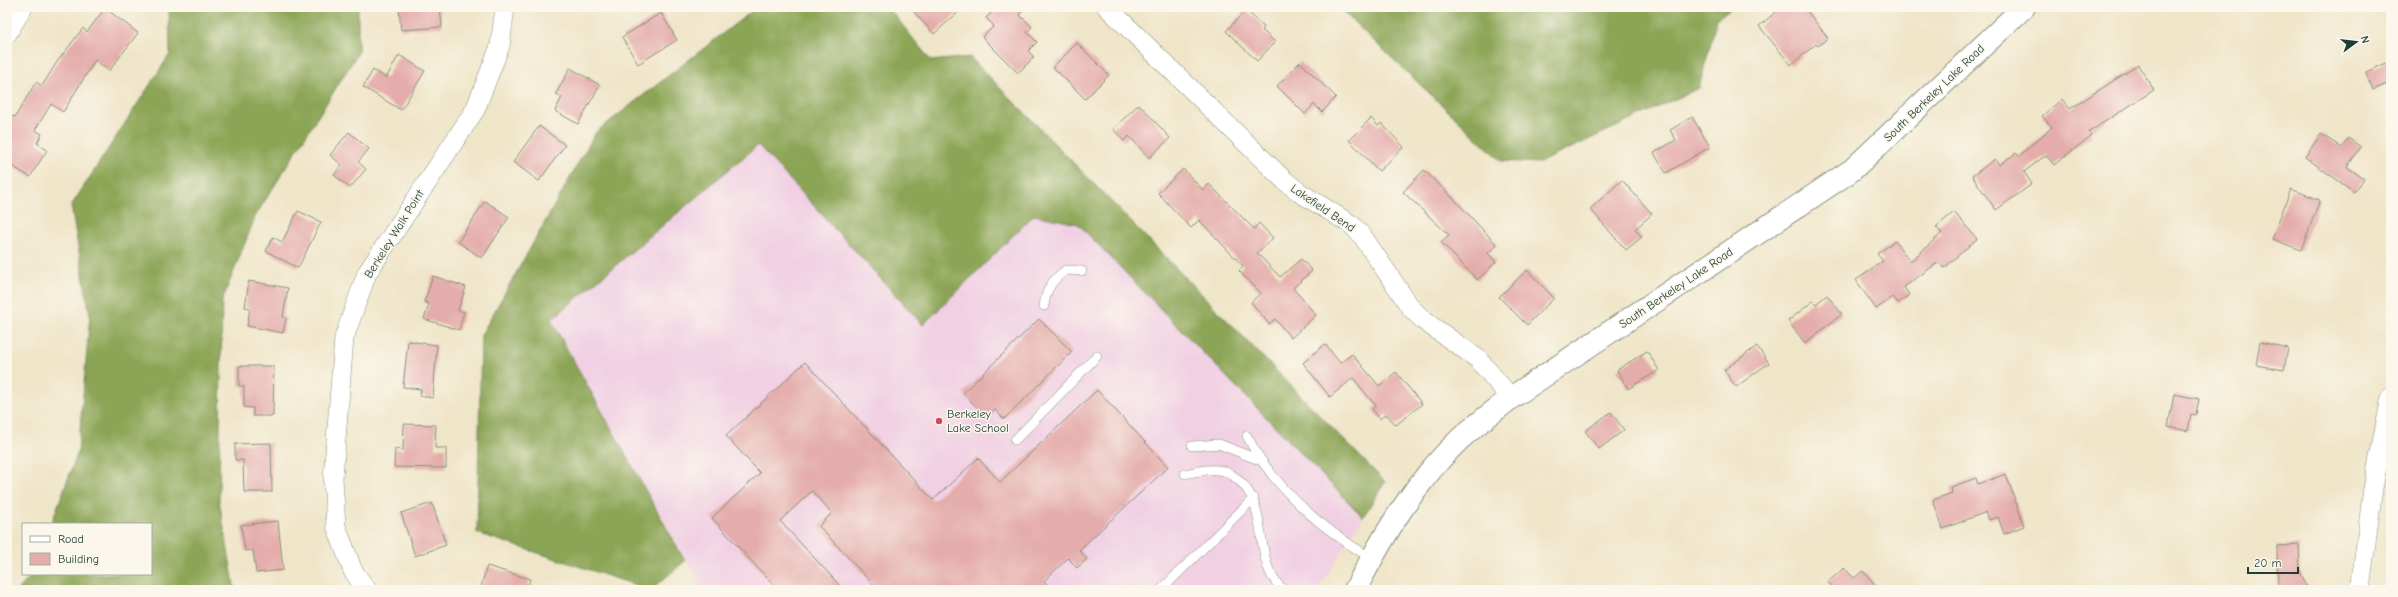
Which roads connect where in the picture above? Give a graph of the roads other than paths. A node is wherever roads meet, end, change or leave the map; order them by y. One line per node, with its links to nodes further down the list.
1 (23, 7): 5 (street)
2 (505, 7): 18 (street, Berkeley Walk Point)
3 (1107, 7): 10 (street, Lakefield Bend)
4 (2024, 7): 10 (street, South Berkeley Lake Road)
5 (7, 34)
6 (1082, 271): 7 (lane)
7 (1044, 306)
8 (1097, 356): 12 (lane)
9 (2391, 397): 22 (street)
10 (1511, 398): 17 (street, South Berkeley Lake Road)
11 (1247, 436): 14 (lane)
12 (1015, 440)
13 (1192, 446): 14 (lane)
14 (1259, 460): 17 (lane)
15 (1185, 474): 16 (lane)
16 (1254, 498): 19 (lane); 20 (lane)
17 (1371, 558): 21 (street, South Berkeley Lake Road)
18 (367, 590)
19 (1161, 590)
20 (1285, 590)
21 (1355, 590)
22 (2360, 590)

